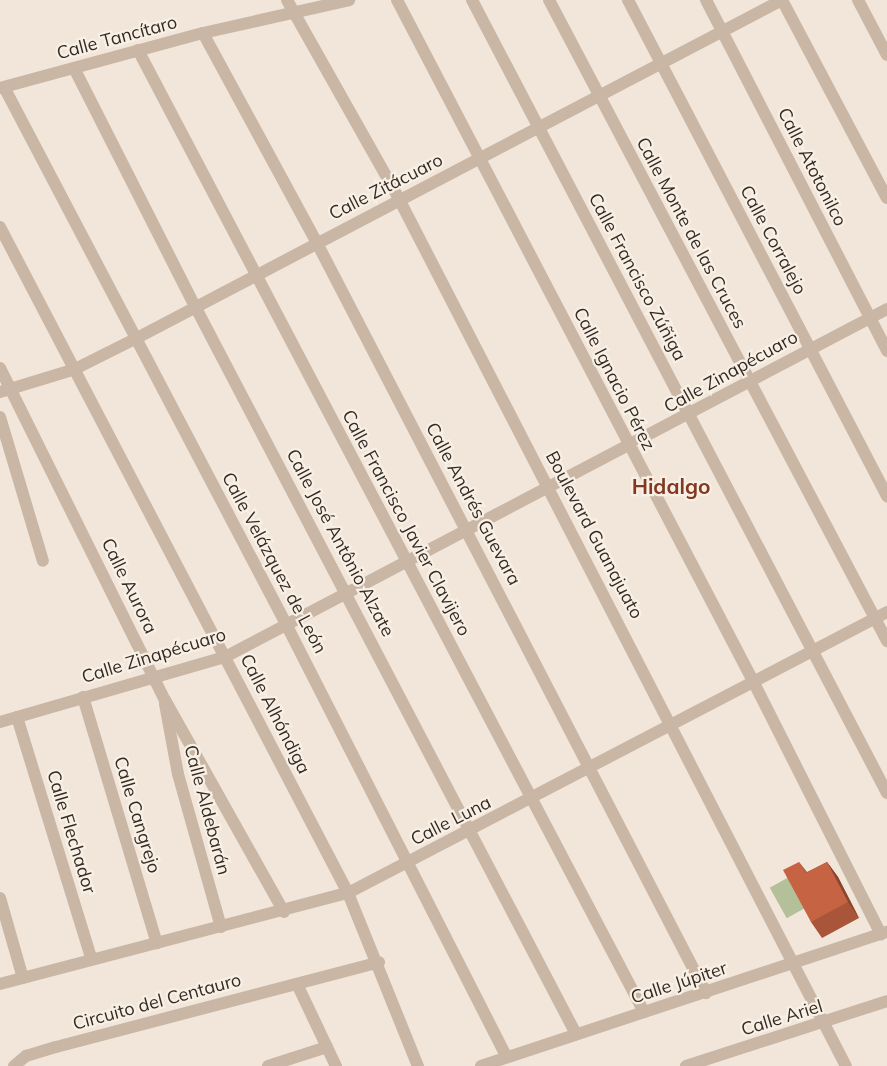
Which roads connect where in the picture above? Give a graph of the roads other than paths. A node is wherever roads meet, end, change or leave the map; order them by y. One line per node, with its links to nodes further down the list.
1 (349, 0): 9 (street, Calle Tancítaro)
2 (397, 0): 19 (street, Calle Ignacio Pérez)
3 (472, 0): 18 (street, Calle Francisco Zúñiga)
4 (549, 0): 17 (street, Calle Monte de las Cruces)
5 (628, 0): 14 (street, Calle Corralejo)
6 (706, 0): 11 (street, Calle Atotonilco)
7 (782, 0): 11 (street, Calle Zitácuaro); 20 (street)
8 (858, 0): 13 (street)
9 (294, 5): 10 (street, Calle Tancítaro); 21 (street, Boulevard Guanajuato)
10 (203, 33): 12 (street, Calle Tancítaro); 23 (street, Calle Andrés Guevara)
11 (724, 34): 14 (street, Calle Zitácuaro); 27 (street, Calle Atotonilco)
12 (138, 51): 15 (street, Calle Tancítaro); 24 (street, Calle Francisco Javier Clavijero)
13 (887, 55)
14 (660, 64): 17 (street, Calle Zitácuaro); 29 (street, Calle Corralejo)
15 (74, 68): 16 (street, Calle Tancítaro); 25 (street, Calle José Antônio Alzate)
16 (2, 88): 28 (street, Calle Velázquez de León)
17 (599, 96): 18 (street, Calle Zitácuaro); 33 (street, Calle Monte de las Cruces)
18 (539, 130): 19 (street, Calle Zitácuaro); 35 (street, Calle Francisco Zúñiga)
19 (480, 160): 21 (street, Calle Zitácuaro); 37 (street, Calle Ignacio Pérez)
20 (887, 198)
21 (399, 199): 23 (street, Calle Zitácuaro); 38 (street, Boulevard Guanajuato)
22 (0, 227): 32 (street, Calle Alhóndiga)
23 (317, 243): 24 (street, Calle Zitácuaro); 40 (street, Calle Andrés Guevara)
24 (256, 276): 25 (street, Calle Zitácuaro); 42 (street, Calle Francisco Javier Clavijero)
25 (195, 308): 28 (street, Calle Zitácuaro); 43 (street, Calle José Antônio Alzate)
26 (887, 309): 27 (street, Calle Zinapécuaro)
27 (870, 318): 29 (street, Calle Zinapécuaro); 30 (street, Calle Atotonilco)
28 (135, 339): 32 (street, Calle Zitácuaro); 46 (street, Calle Velázquez de León)
29 (810, 349): 33 (street, Calle Zinapécuaro); 39 (street, Calle Corralejo)
30 (887, 351)
31 (0, 368): 34 (street, Calle Aurora)
32 (75, 369): 34 (street, Calle Zitácuaro); 49 (street, Calle Alhóndiga)
33 (749, 383): 35 (street, Calle Zinapécuaro); 45 (street, Calle Monte de las Cruces)
34 (6, 390): 50 (street, Calle Aurora)
35 (689, 415): 37 (street, Calle Zinapécuaro); 48 (street, Calle Francisco Zúñiga)
36 (0, 417): 41 (street)
37 (629, 448): 38 (street, Calle Zinapécuaro); 51 (street, Calle Ignacio Pérez)
38 (550, 489): 40 (street, Calle Zinapécuaro); 56 (street, Boulevard Guanajuato)
39 (887, 496)
40 (467, 531): 42 (street, Calle Zinapécuaro); 57 (street, Calle Andrés Guevara)
41 (43, 561)
42 (406, 562): 43 (street, Calle Zinapécuaro); 59 (street, Calle Francisco Javier Clavijero)
43 (347, 593): 46 (street, Calle Zinapécuaro); 60 (street, Calle José Antônio Alzate)
44 (887, 612): 45 (street, Calle Luna)
45 (876, 618): 47 (street, Calle Monte de las Cruces); 48 (street, Calle Luna)
46 (286, 624): 49 (street, Calle Zinapécuaro); 61 (street, Calle Velázquez de León)
47 (887, 641)
48 (813, 650): 51 (street, Calle Luna); 58 (street, Calle Francisco Zúñiga)
49 (225, 657): 50 (street, Calle Zinapécuaro); 62 (street, Calle Alhóndiga)
50 (154, 676): 52 (street, Calle Zinapécuaro); 53 (street, Calle Aurora)
51 (753, 681): 56 (street, Calle Luna); 66 (street, Calle Ignacio Pérez)
52 (83, 697): 54 (street, Calle Zinapécuaro); 67 (street, Calle Cangrejo)
53 (165, 700): 64 (street, Calle Aurora); 65 (street, Calle Aldebarán)
54 (17, 717): 55 (street, Calle Zinapécuaro); 68 (street, Calle Flechador)
55 (0, 722)
56 (673, 725): 57 (street, Calle Luna); 70 (street, Boulevard Guanajuato)
57 (591, 768): 59 (street, Calle Luna); 74 (street, Calle Andrés Guevara)
58 (887, 793)
59 (531, 800): 60 (street, Calle Luna); 76 (street, Calle Francisco Javier Clavijero)
60 (471, 831): 61 (street, Calle Luna); 78 (street, Calle José Antônio Alzate)
61 (408, 863): 62 (street, Calle Luna); 80 (street, Calle Velázquez de León)
62 (348, 892): 64 (street, Calle Luna); 69 (street, Calle Alhóndiga)
63 (0, 898): 71 (street)
64 (284, 912): 65 (street, Calle Luna)
65 (221, 927): 67 (street, Calle Luna)
66 (884, 933): 70 (street, Calle Júpiter)
67 (157, 943): 68 (street, Calle Luna)
68 (91, 958): 71 (street, Calle Luna)
69 (379, 962): 73 (street, Circuito del Centauro); 84 (street, Calle Alhóndiga)
70 (795, 965): 74 (street, Calle Júpiter); 77 (street, Boulevard Guanajuato)
71 (23, 978): 72 (street, Calle Luna)
72 (0, 984)
73 (297, 984): 79 (street); 81 (street, Circuito del Centauro)
74 (706, 993): 76 (street, Calle Júpiter)
75 (887, 1001): 77 (street, Calle Ariel)
76 (644, 1012): 78 (street, Calle Júpiter)
77 (825, 1024): 86 (street, Calle Ariel); 87 (street, Boulevard Guanajuato)
78 (576, 1034): 80 (street, Calle Júpiter)
79 (327, 1047): 82 (street); 83 (street)
80 (507, 1058): 85 (street, Calle Júpiter)
81 (14, 1066)
82 (268, 1066)
83 (336, 1066)
84 (418, 1066)
85 (481, 1066)
86 (686, 1066)
87 (846, 1066)

